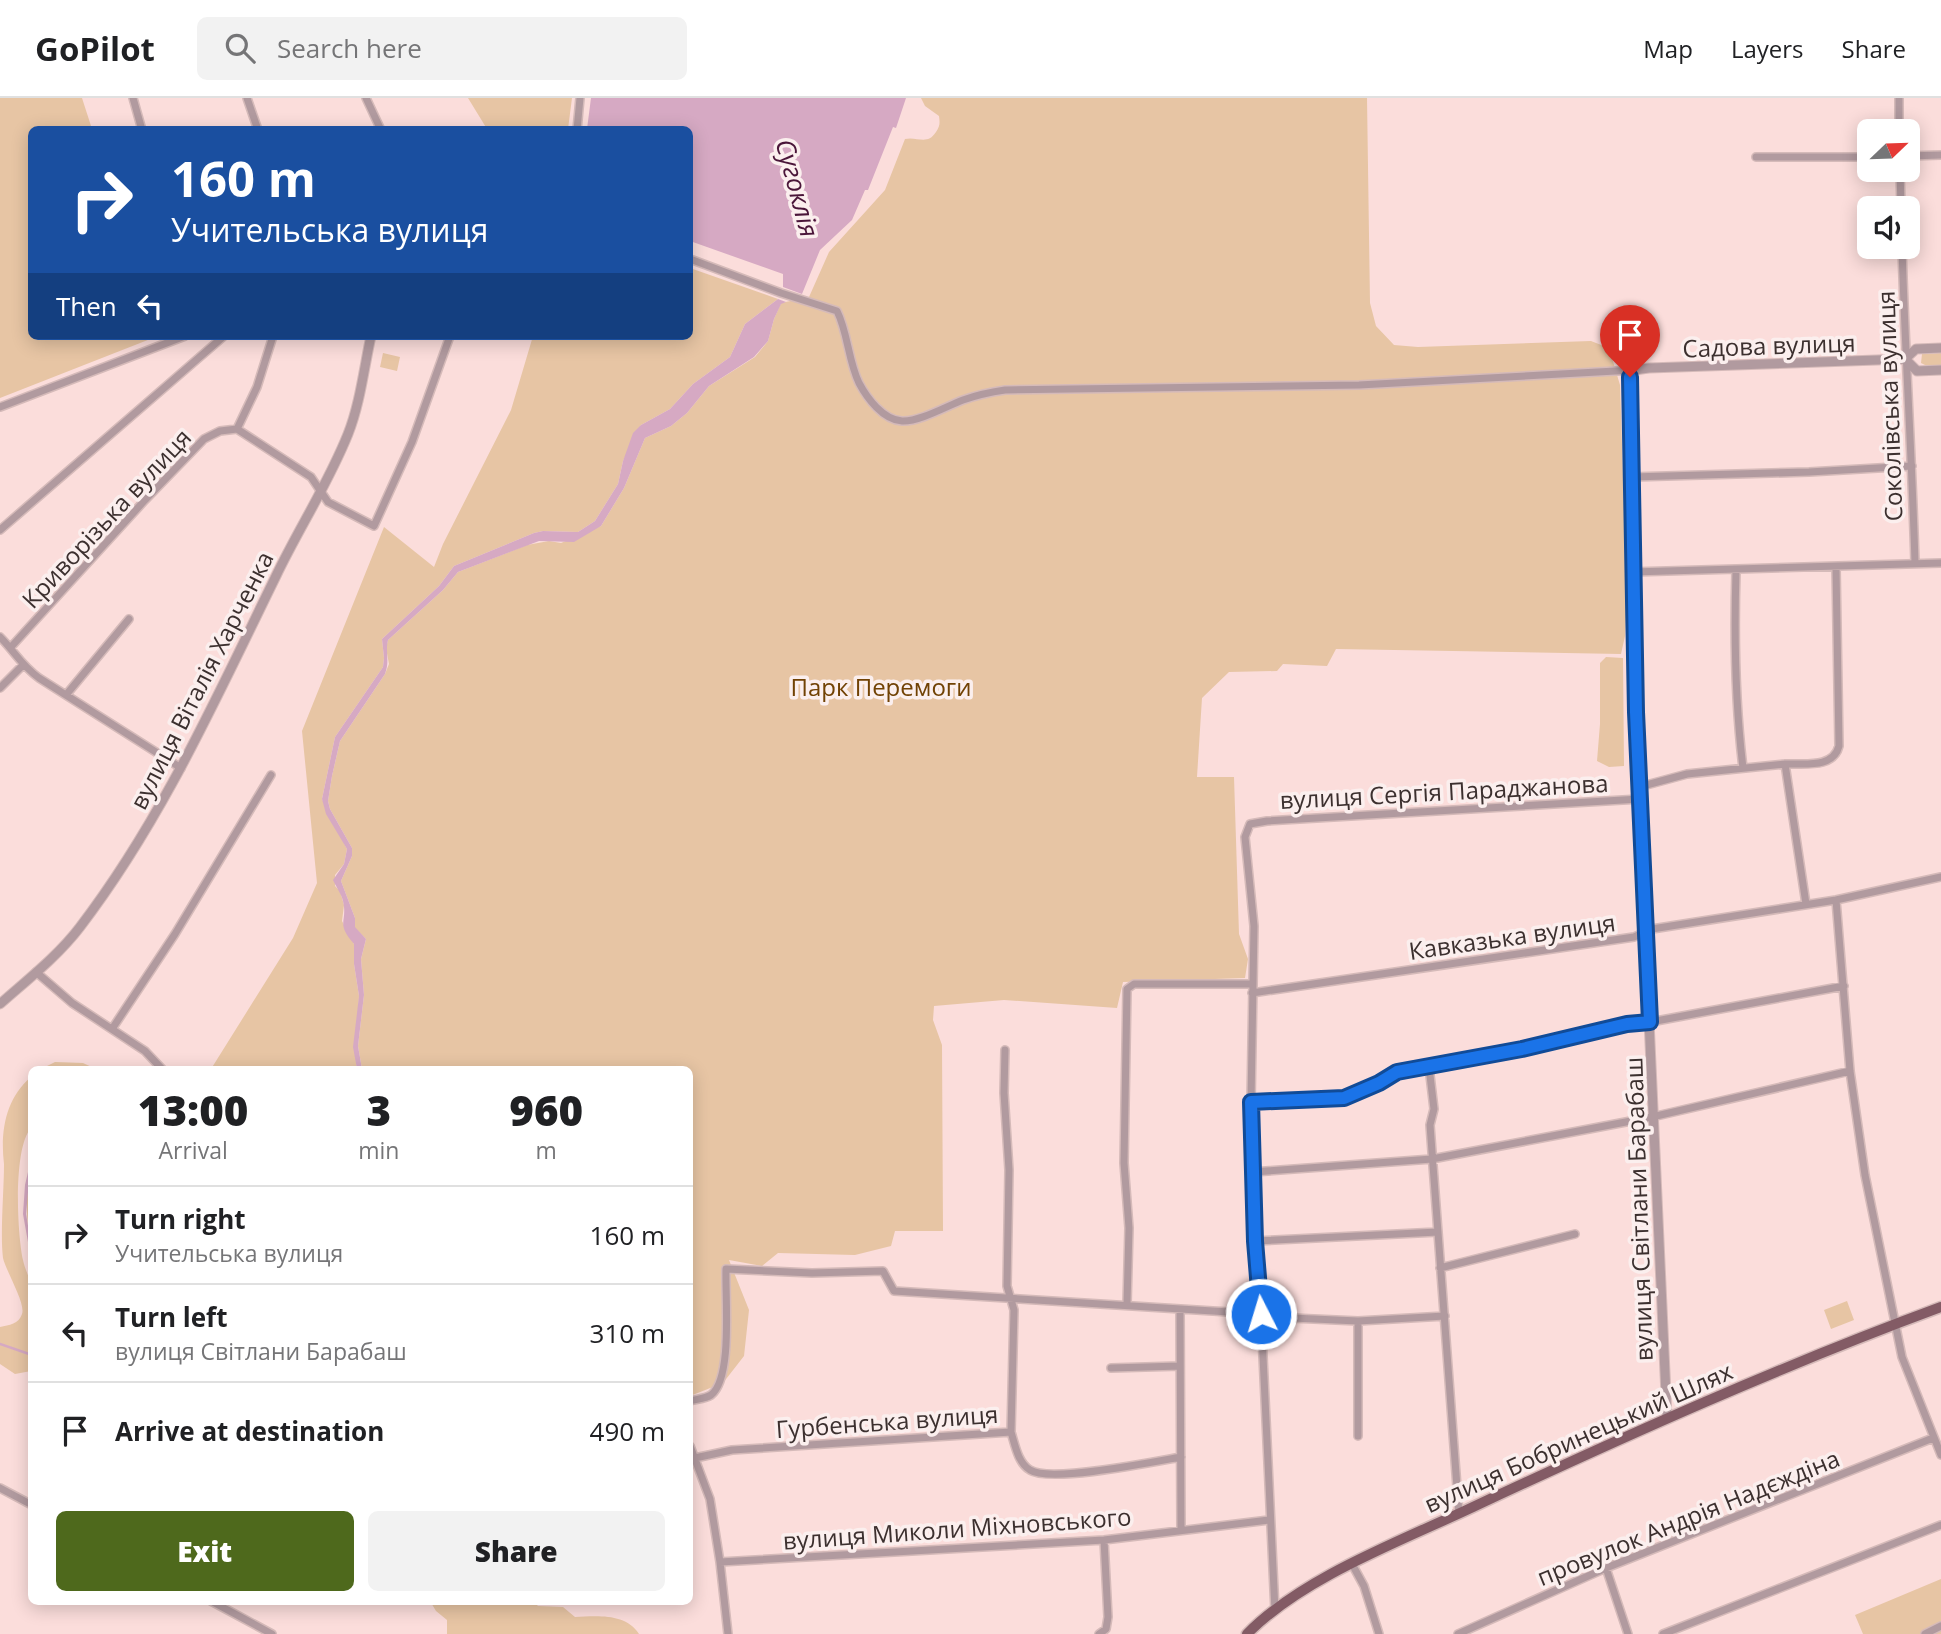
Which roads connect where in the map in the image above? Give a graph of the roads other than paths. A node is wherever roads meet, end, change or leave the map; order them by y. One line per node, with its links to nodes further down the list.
1 (133, 98): 7 (street)
2 (247, 98): 8 (street)
3 (366, 98): 9 (street)
4 (580, 98): 10 (street)
5 (1899, 98): 6 (street)
6 (1899, 119)
7 (141, 126)
8 (257, 126)
9 (379, 126)
10 (576, 126)
11 (1941, 155): 12 (street)
12 (1920, 156)
13 (1756, 157): 14 (street)
14 (1857, 157)
15 (1902, 259): 23 (street, Соколівська вулиця)
16 (693, 260): 24 (street)
17 (174, 340): 26 (street)
18 (220, 340): 31 (street, Криворізька вулиця)
19 (272, 340): 27 (street)
20 (369, 340): 30 (street, вулиця Віталія Харченка)
21 (449, 340): 30 (street)
22 (1941, 348): 23 (street, Садова вулиця)
23 (1905, 359): 24 (street, Садова вулиця); 25 (street, Садова вулиця); 28 (street, Соколівська вулиця)
24 (1634, 370): 29 (street, вулиця Світлани Барабаш)
25 (1941, 370)
26 (0, 407)
27 (237, 429): 30 (street); 39 (street, Криворізька вулиця)
28 (1912, 466): 29 (street); 32 (street, Соколівська вулиця)
29 (1632, 477): 36 (street, вулиця Світлани Барабаш)
30 (321, 494): 44 (street, вулиця Віталія Харченка)
31 (0, 530)
32 (1915, 563): 33 (street); 34 (street)
33 (1941, 563)
34 (1836, 568): 35 (street); 43 (street)
35 (1737, 571): 36 (street); 45 (street)
36 (1632, 572): 47 (street, вулиця Світлани Барабаш)
37 (129, 619): 42 (street)
38 (0, 637): 39 (street)
39 (10, 647): 40 (street)
40 (22, 666): 41 (street); 42 (street)
41 (0, 688)
42 (65, 695): 44 (street)
43 (1785, 764): 45 (street); 51 (street)
44 (181, 768): 53 (street, вулиця Віталія Харченка)
45 (1743, 768): 47 (street)
46 (271, 775): 59 (street)
47 (1639, 788): 48 (street, вулиця Світлани Барабаш)
48 (1640, 799): 52 (street, вулиця Світлани Барабаш); 54 (street, вулиця Сергія Параджанова)
49 (1941, 877): 50 (street, Кавказька вулиця)
50 (1836, 900): 51 (street, Кавказька вулиця); 55 (street)
51 (1806, 904): 52 (street, Кавказька вулиця)
52 (1646, 932): 56 (street, Кавказька вулиця); 58 (street, вулиця Світлани Барабаш)
53 (36, 972): 57 (street, вулиця Віталія Харченка); 59 (street)
54 (1252, 984): 56 (street); 73 (street)
55 (1844, 986): 58 (street); 63 (street)
56 (1252, 993): 64 (street)
57 (0, 1004)
58 (1650, 1022): 62 (street); 65 (street, вулиця Світлани Барабаш)
59 (112, 1029): 61 (street)
60 (1005, 1050): 72 (street)
61 (159, 1066)
62 (1429, 1067): 64 (street); 66 (street)
63 (1850, 1071): 65 (street); 79 (street)
64 (1251, 1102): 67 (street)
65 (1653, 1116): 66 (street); 83 (street, вулиця Світлани Барабаш)
66 (1432, 1159): 67 (street); 68 (street)
67 (1253, 1172): 70 (street)
68 (1438, 1232): 70 (street); 71 (street)
69 (1575, 1234): 71 (street)
70 (1255, 1241): 76 (street)
71 (1440, 1268): 77 (street)
72 (1012, 1298): 73 (street); 82 (street); 84 (street)
73 (1127, 1304): 75 (street)
74 (1941, 1307): 79 (main road, вулиця Бобринецький Шлях)
75 (1180, 1309): 76 (street); 80 (street)
76 (1261, 1314): 78 (street); 94 (street)
77 (1445, 1316): 78 (street); 93 (street)
78 (1358, 1321): 85 (street)
79 (1896, 1324): 83 (main road, вулиця Бобринецький Шлях); 86 (street)
80 (1180, 1366): 81 (street); 89 (street)
81 (1111, 1368)
82 (693, 1400)
83 (1667, 1417): 93 (main road, вулиця Бобринецький Шлях)
84 (1011, 1432): 89 (street, Гурбенська вулиця); 90 (street, Гурбенська вулиця)
85 (1358, 1436)
86 (1933, 1438): 87 (street); 100 (street, провулок Андрія Надєждіна)
87 (1940, 1449)
88 (693, 1453): 90 (street)
89 (1181, 1457): 96 (street)
90 (695, 1458): 98 (street)
91 (0, 1488): 92 (street)
92 (28, 1503)
93 (1459, 1514): 99 (main road, вулиця Бобринецький Шлях)
94 (1269, 1520): 96 (street, вулиця Миколи Міхновського); 102 (street)
95 (1941, 1525): 111 (street)
96 (1181, 1530): 97 (street, вулиця Миколи Міхновського)
97 (1104, 1540): 98 (street, вулиця Миколи Міхновського); 106 (street)
98 (720, 1562): 105 (street)
99 (1352, 1564): 102 (main road, вулиця Бобринецький Шлях); 108 (street)
100 (1606, 1568): 109 (street, провулок Андрія Надєждіна); 110 (street)
101 (218, 1605): 104 (street)
102 (1275, 1611): 107 (main road, вулиця Бобринецький Шлях)
103 (1941, 1626): 112 (street)
104 (272, 1634)
105 (728, 1634)
106 (1098, 1634)
107 (1247, 1634)
108 (1380, 1634)
109 (1458, 1634)
110 (1628, 1634)
111 (1663, 1634)
112 (1925, 1634)

